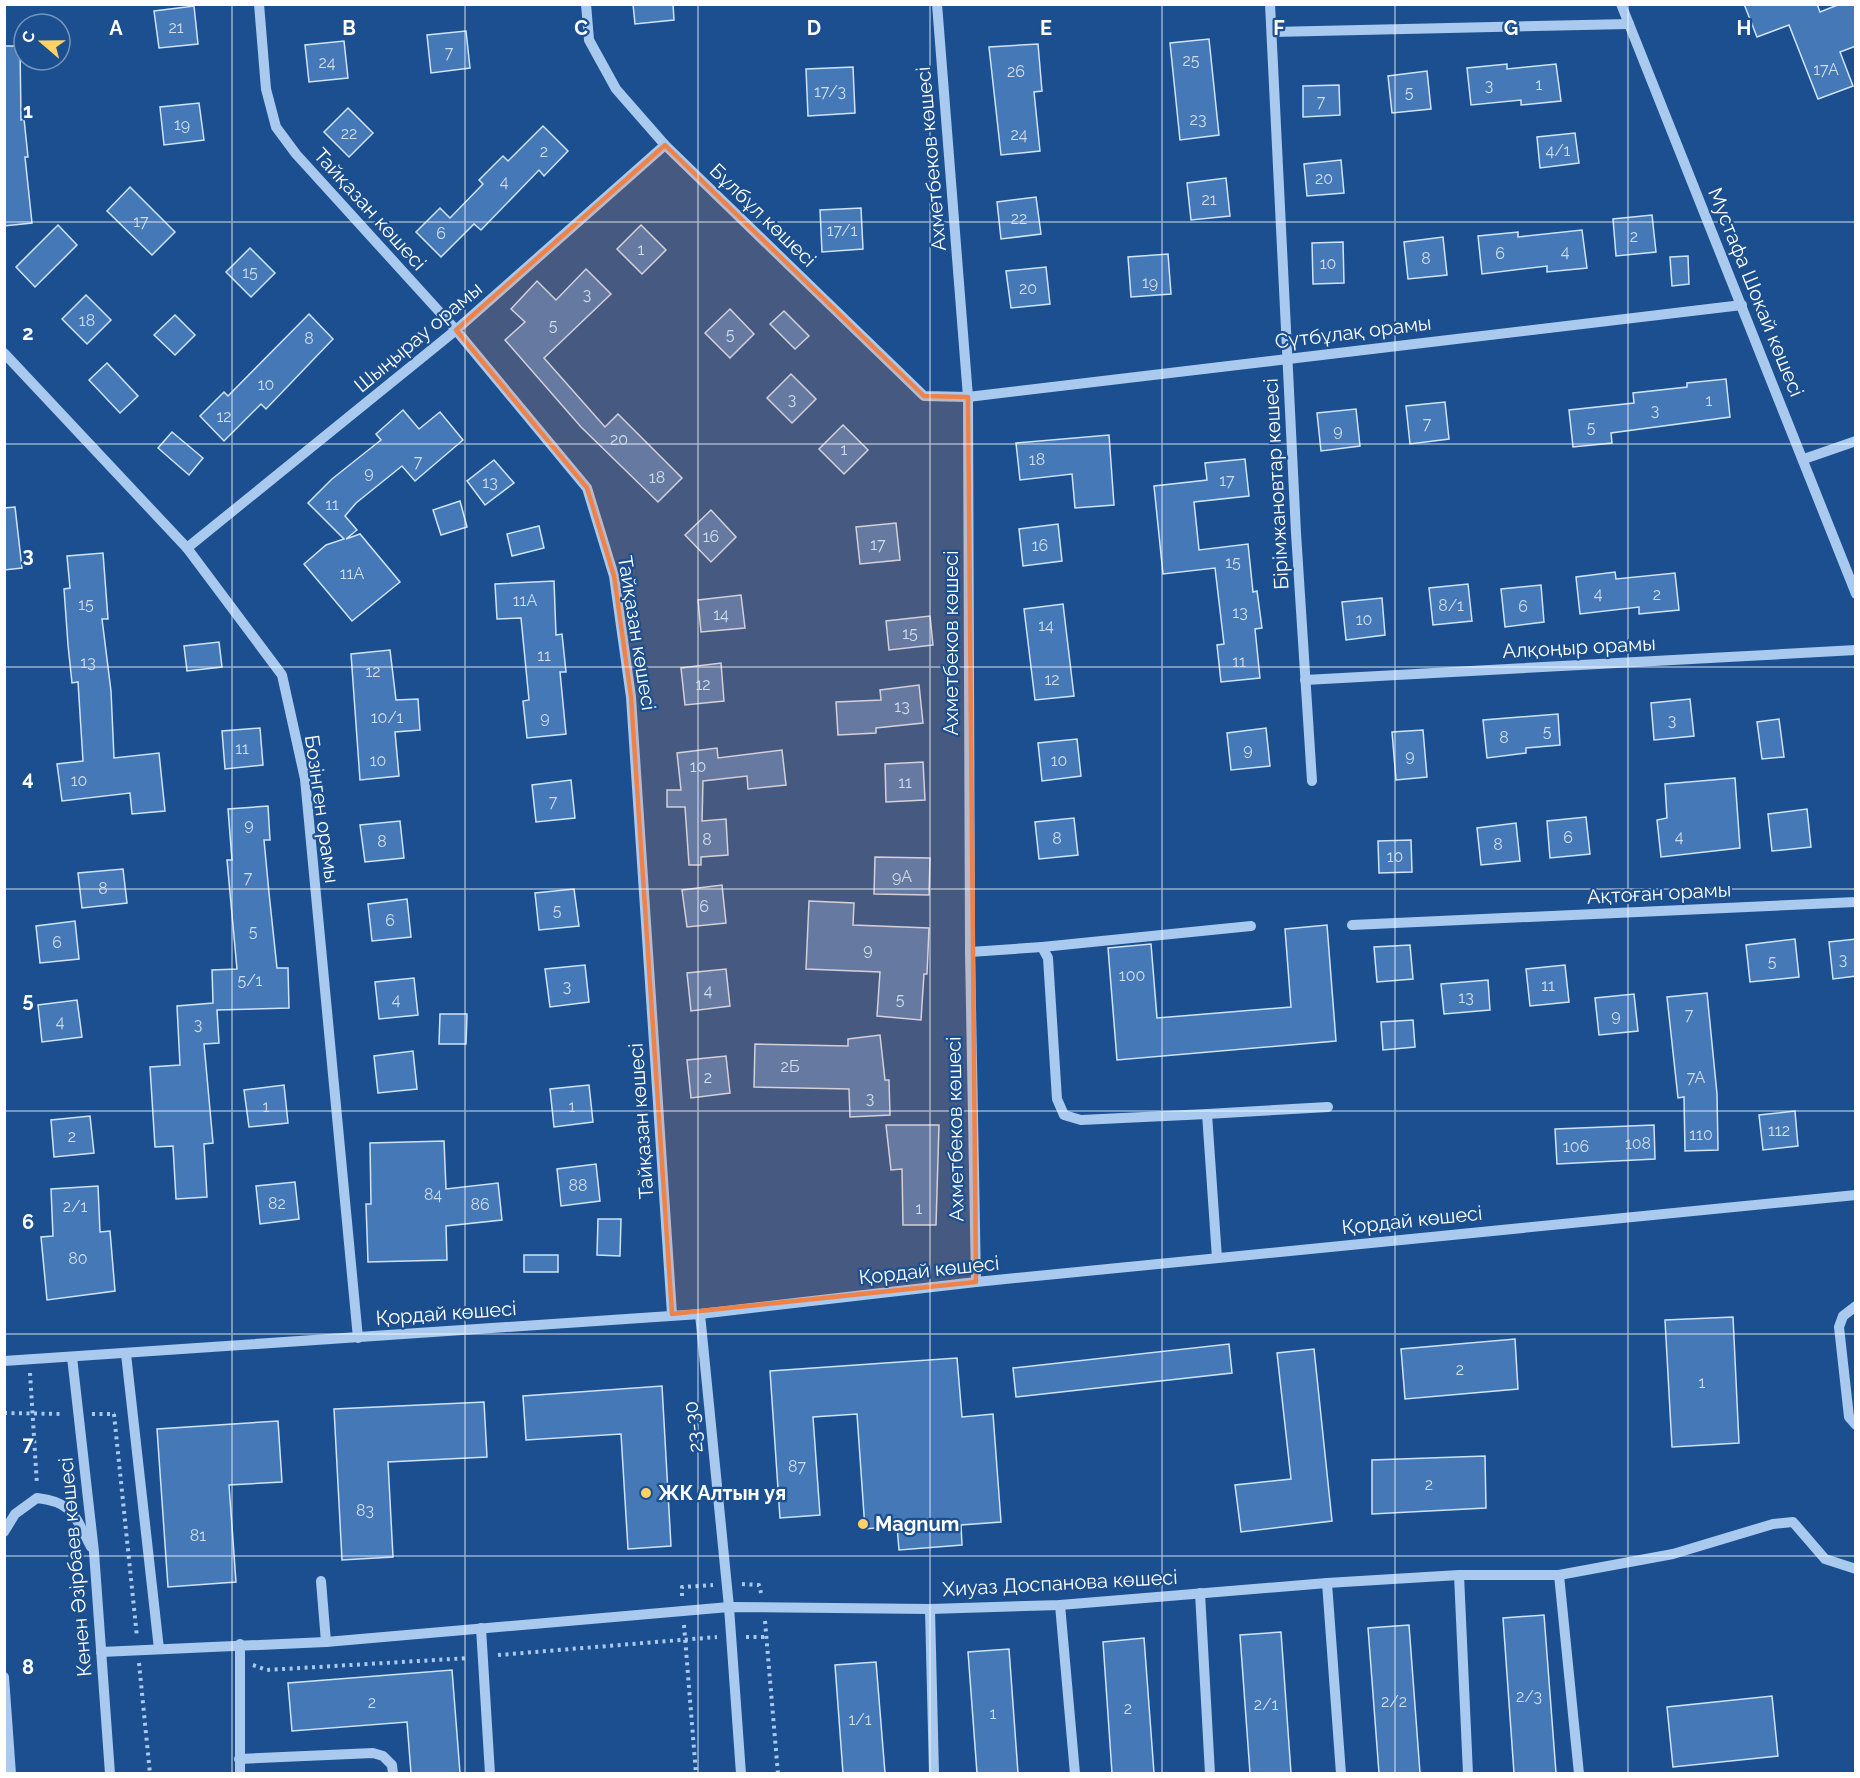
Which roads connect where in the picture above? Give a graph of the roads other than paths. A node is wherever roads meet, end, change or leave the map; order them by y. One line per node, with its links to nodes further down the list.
1 (259, 4): 10 (street, Тайқазан көшесі)
2 (585, 4): 8 (street, Бұлбұл көшесі)
3 (937, 4): 13 (street, Ахметбеков көшесі)
4 (1270, 4): 7 (street, Бірімжановтар көшесі)
5 (1622, 4): 6 (street, Мустафа Шокай көшесі)
6 (1629, 24): 7 (street); 9 (street, Мустафа Шокай көшесі)
7 (1272, 32): 12 (street, Бірімжановтар көшесі)
8 (665, 145): 10 (street, Шыңырау орамы); 13 (street, Бұлбұл көшесі)
9 (1742, 306): 12 (street, Cүтбұлақ орамы); 15 (street, Мустафа Шокай көшесі)
10 (456, 330): 16 (street, Шыңырау орамы); 32 (street, Тайқазан көшесі)
11 (4, 353): 16 (street, Бозінген орамы)
12 (1287, 358): 13 (street, Cүтбұлақ орамы); 19 (street, Бірімжановтар көшесі)
13 (968, 397): 25 (street, Ахметбеков көшесі)
14 (1856, 441): 15 (street)
15 (1804, 459): 17 (street, Мустафа Шокай көшесі)
16 (187, 548): 34 (street, Бозінген орамы)
17 (1856, 594)
18 (1856, 650): 19 (street, Алқоңыр орамы)
19 (1305, 680): 20 (street, Бірімжановтар көшесі)
20 (1312, 781)
21 (1856, 902): 22 (street, Ақтоған орамы)
22 (1352, 925)
23 (1251, 926): 24 (street)
24 (1042, 947): 25 (street); 27 (street)
25 (970, 952): 30 (street, Ахметбеков көшесі)
26 (1328, 1107): 27 (street)
27 (1207, 1114): 29 (street)
28 (1856, 1195): 29 (street, Қордай көшесі)
29 (1217, 1257): 30 (street, Қордай көшесі)
30 (976, 1282): 33 (street, Қордай көшесі)
31 (1856, 1306): 38 (street)
32 (672, 1314): 33 (street, Қордай көшесі); 34 (street, Қордай көшесі)
33 (700, 1314): 48 (street, 23-30)
34 (358, 1338): 35 (street, Қордай көшесі)
35 (126, 1354): 36 (street, Қордай көшесі); 53 (street)
36 (72, 1358): 37 (street, Қордай көшесі); 40 (street, Кенен Әзірбаев көшесі)
37 (4, 1361)
38 (1856, 1425)
39 (4, 1532): 40 (street)
40 (93, 1552): 54 (street, Кенен Әзірбаев көшесі)
41 (1856, 1569): 43 (street, Хиуаз Доспанова көшесі)
42 (1459, 1575): 43 (street, Хиуаз Доспанова көшесі); 45 (street, Хиуаз Доспанова көшесі); 67 (street)
43 (1559, 1575): 68 (street)
44 (321, 1581): 51 (street)
45 (1328, 1583): 46 (street, Хиуаз Доспанова көшесі); 66 (street)
46 (1200, 1593): 47 (street, Хиуаз Доспанова көшесі); 65 (street)
47 (1060, 1605): 49 (street, Хиуаз Доспанова көшесі); 64 (street)
48 (729, 1607): 49 (street, Хиуаз Доспанова көшесі); 50 (street, Хиуаз Доспанова көшесі); 62 (street)
49 (930, 1609): 63 (street)
50 (481, 1628): 51 (street, Хиуаз Доспанова көшесі); 61 (street)
51 (326, 1642): 52 (street, Хиуаз Доспанова көшесі)
52 (240, 1644): 53 (street, Хиуаз Доспанова көшесі); 56 (street)
53 (159, 1649): 54 (street, Хиуаз Доспанова көшесі)
54 (101, 1652): 58 (street, Кенен Әзірбаев көшесі)
55 (4, 1677): 57 (street)
56 (239, 1759): 59 (street); 60 (street)
57 (11, 1773)
58 (110, 1773)
59 (240, 1773)
60 (393, 1773)
61 (490, 1773)
62 (741, 1773)
63 (934, 1773)
64 (1076, 1773)
65 (1210, 1773)
66 (1341, 1773)
67 (1468, 1773)
68 (1579, 1773)

